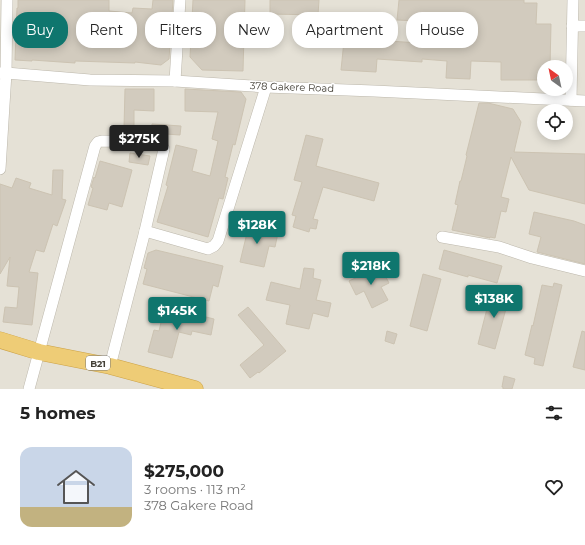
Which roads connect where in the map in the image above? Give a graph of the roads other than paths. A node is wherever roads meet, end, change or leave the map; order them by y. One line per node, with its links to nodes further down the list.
1 (7, 0): 6 (street)
2 (180, 0): 7 (street)
3 (573, 0): 4 (street)
4 (572, 26): 5 (street); 9 (street)
5 (585, 26)
6 (3, 73): 7 (street, 378 Gakere Road); 11 (street)
7 (175, 81): 8 (street, 378 Gakere Road)
8 (266, 87): 9 (street, 378 Gakere Road); 12 (street)
9 (571, 100): 10 (street, 378 Gakere Road)
10 (585, 101)
11 (0, 169)
12 (146, 231): 16 (street); 17 (street)
13 (442, 237): 14 (street)
14 (585, 272)
15 (0, 340): 16 (highway, B21)
16 (39, 352): 17 (highway, B21); 18 (street)
17 (110, 366): 19 (highway, B21)
18 (28, 389)
19 (195, 389)

